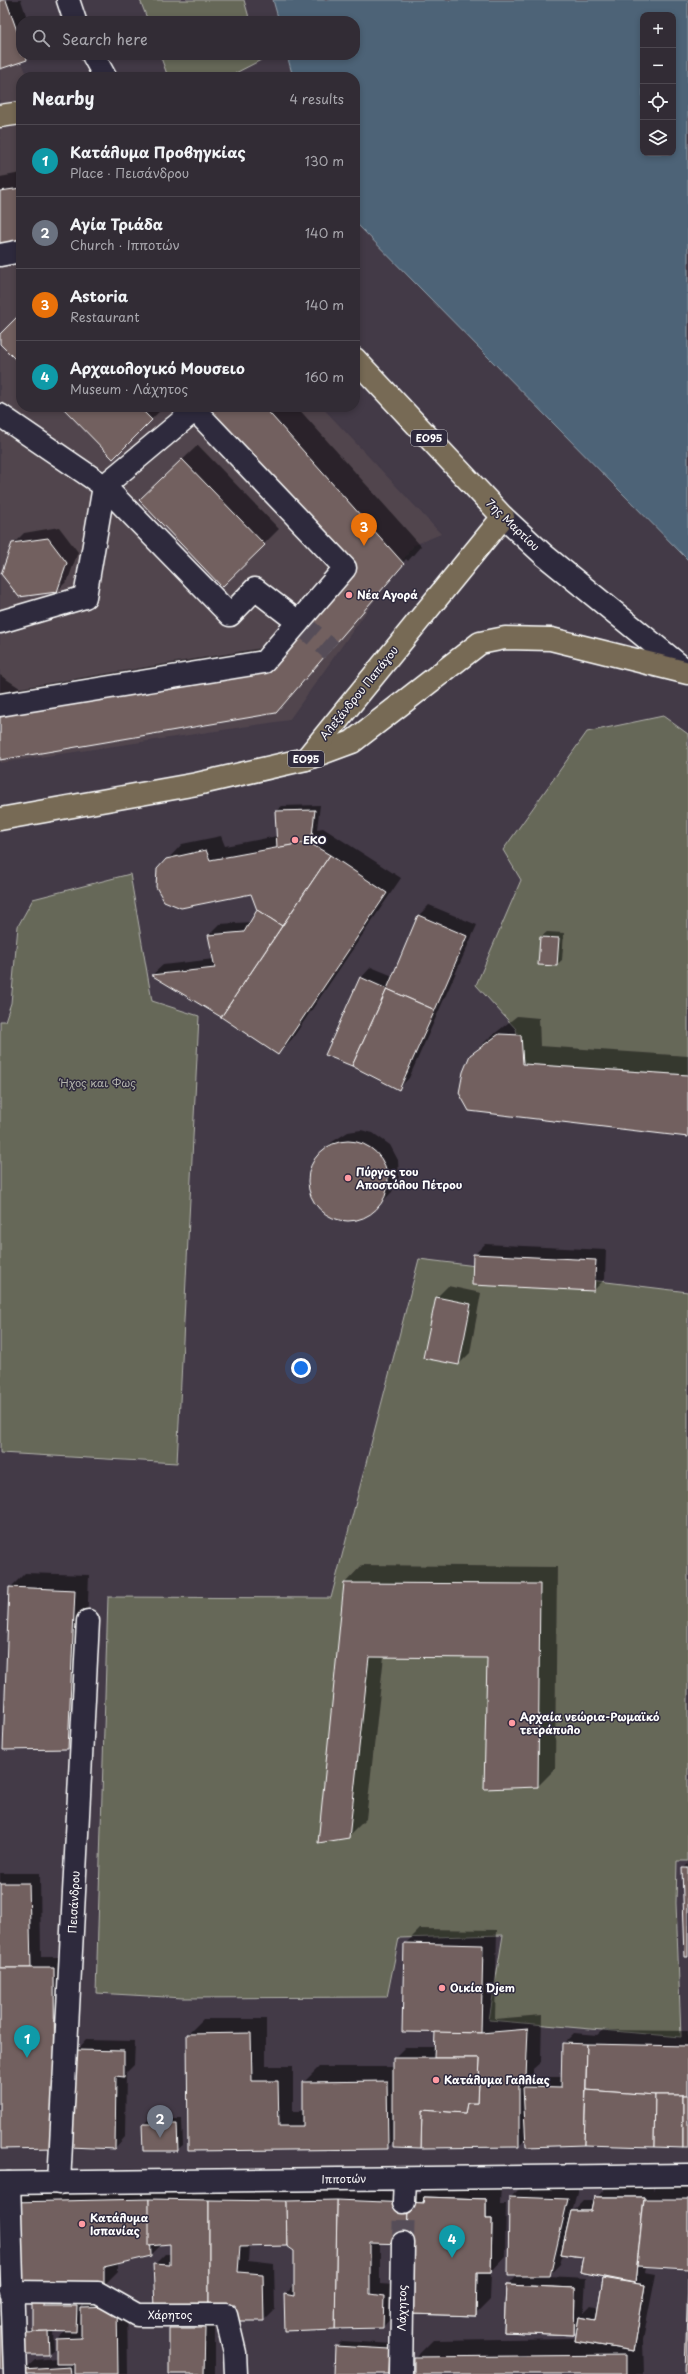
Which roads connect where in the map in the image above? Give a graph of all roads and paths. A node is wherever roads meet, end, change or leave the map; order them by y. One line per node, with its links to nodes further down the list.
1 (68, 0): 2 (street)
2 (73, 16)
3 (96, 60): 4 (street)
4 (102, 72)
5 (16, 113): 6 (main road)
6 (0, 116)
7 (16, 245): 8 (street)
8 (0, 248)
9 (16, 252): 10 (street)
10 (0, 255)
11 (360, 364): 16 (main road, 7ης Μαρτίου / ΕΟ95)
12 (185, 412): 15 (street)
13 (189, 412): 18 (street)
14 (0, 415): 15 (street)
15 (104, 486): 17 (street); 18 (street)
16 (503, 517): 19 (street, 7ης Μαρτίου); 22 (main road, Αλεξάνδρου Παπάγου / ΕΟ95)
17 (1, 616)
18 (293, 617): 20 (street); 21 (street)
19 (688, 672): 22 (main road)
20 (0, 688)
21 (0, 705)
22 (306, 759): 23 (main road, ΕΟ95)
23 (0, 819)
24 (88, 1621): 28 (street, Πεισάνδρου)
25 (688, 2175): 26 (street, Ιπποτών)
26 (405, 2179): 28 (street, Ιπποτών); 29 (street)
27 (5, 2183): 28 (street, Ιπποτών); 31 (street)
28 (59, 2183)
29 (404, 2202)
30 (403, 2243): 34 (street, Λάχητος)
31 (11, 2292): 32 (street); 33 (street, Χάρητος)
32 (15, 2374)
33 (236, 2374)
34 (401, 2374)

